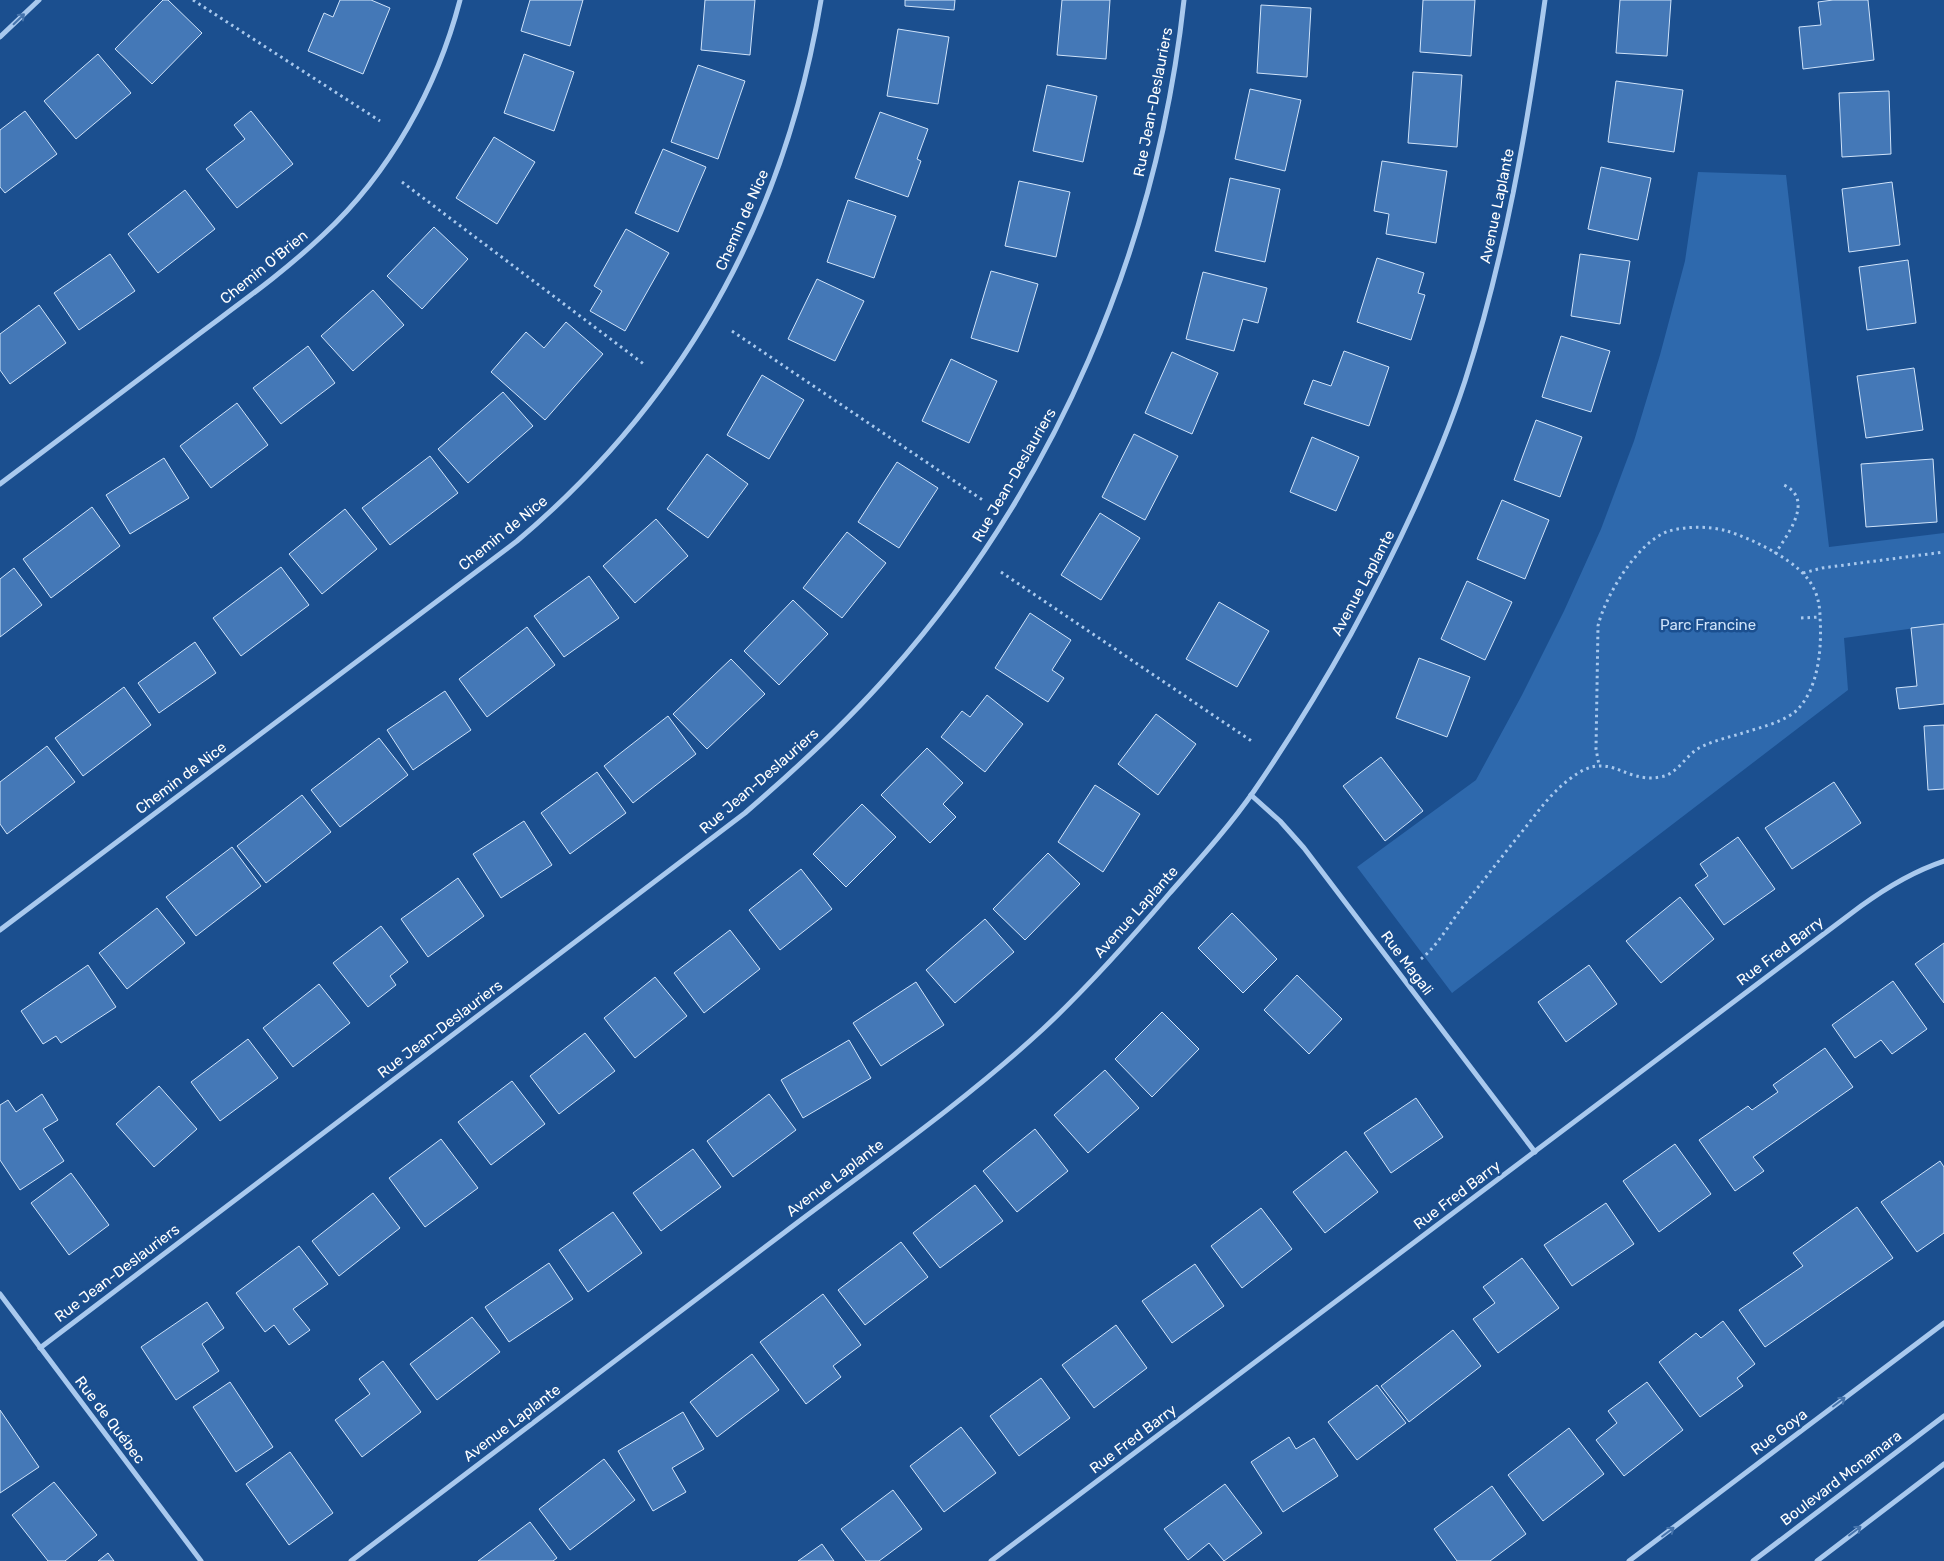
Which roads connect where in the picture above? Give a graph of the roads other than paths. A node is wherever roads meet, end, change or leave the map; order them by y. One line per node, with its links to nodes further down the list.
1 (39, 0): 6 (street, one-way to 1)
2 (460, 0): 7 (street, Chemin O'Brien)
3 (821, 0): 10 (street, Chemin de Nice)
4 (1184, 0): 14 (street, Rue Jean-Deslauriers)
5 (1545, 0): 8 (street, Avenue Laplante)
6 (0, 37)
7 (0, 484)
8 (1251, 795): 11 (street, Rue Magali); 18 (street, Avenue Laplante)
9 (1944, 861): 11 (street, Rue Fred Barry)
10 (0, 930)
11 (1535, 1152): 19 (street, Rue Fred Barry)
12 (0, 1294): 14 (street, Rue de Québec)
13 (1944, 1323): 20 (street, Rue Goya, one-way to 13)
14 (40, 1348): 17 (street, Rue de Québec)
15 (1944, 1416): 21 (street, Boulevard Mcnamara)
16 (1944, 1464): 22 (street, one-way to 16)
17 (201, 1561)
18 (351, 1561)
19 (991, 1561)
20 (1629, 1561)
21 (1753, 1561)
22 (1817, 1561)

